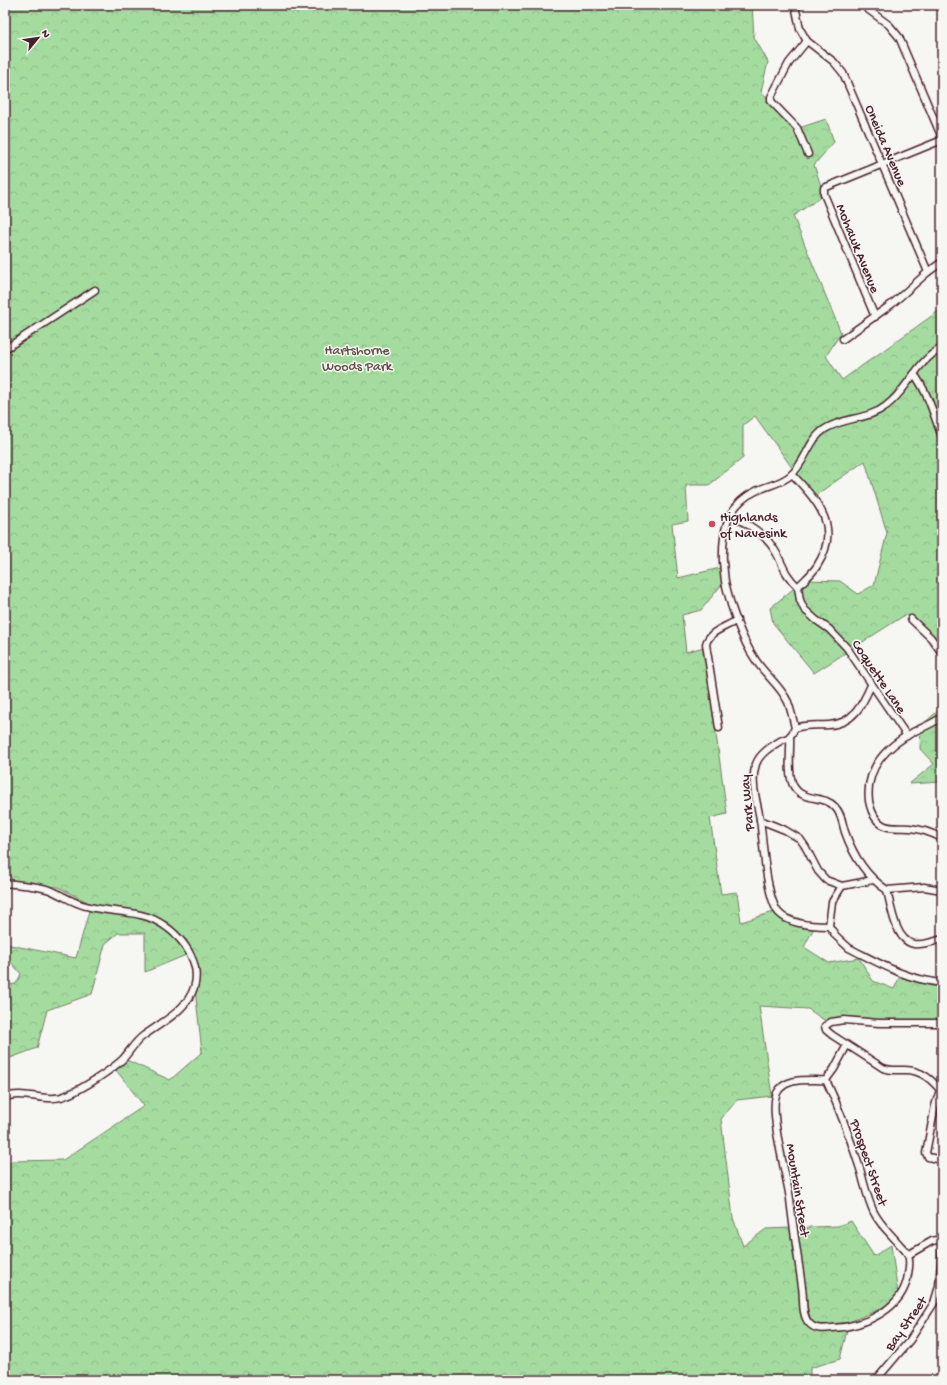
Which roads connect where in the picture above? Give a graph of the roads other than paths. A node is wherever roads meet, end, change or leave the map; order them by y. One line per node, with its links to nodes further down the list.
1 (795, 5): 3 (street)
2 (862, 5): 4 (street)
3 (807, 41): 5 (street); 6 (street, Oneida Avenue)
4 (942, 139): 6 (street)
5 (808, 154)
6 (882, 165): 8 (street, Oneida Avenue); 10 (street, Mohawk Avenue)
7 (942, 262): 8 (street)
8 (928, 272): 10 (street)
9 (95, 290): 13 (street)
10 (875, 317): 11 (street)
11 (843, 339)
12 (942, 348): 14 (street)
13 (5, 349)
14 (914, 374): 15 (street); 16 (street)
15 (942, 437)
16 (792, 474): 17 (street); 18 (street)
17 (730, 516): 18 (street); 20 (street)
18 (798, 587): 22 (street, Coquette Lane)
19 (911, 619): 21 (street)
20 (737, 620): 24 (street); 25 (street)
21 (942, 653)
22 (871, 684): 25 (street); 26 (street, Coquette Lane)
23 (942, 717): 26 (street)
24 (719, 728)
25 (795, 728): 27 (street, Park Way)
26 (907, 736): 29 (street)
27 (790, 738): 28 (street, Park Way); 30 (street)
28 (760, 820): 32 (street); 35 (street, Park Way)
29 (942, 838)
30 (873, 880): 32 (street); 33 (street)
31 (5, 883): 42 (street)
32 (842, 886): 35 (street)
33 (888, 890): 34 (street); 36 (street)
34 (942, 890)
35 (829, 926): 37 (street)
36 (942, 939)
37 (942, 984)
38 (942, 1023): 39 (street)
39 (847, 1045): 40 (street); 41 (street)
40 (826, 1080): 46 (street, Prospect Street); 46 (street, Mountain Street)
41 (941, 1091): 43 (street)
42 (5, 1097)
43 (942, 1160)
44 (942, 1239): 46 (street)
45 (942, 1250): 47 (street, Bay Street)
46 (908, 1254)
47 (876, 1380)

